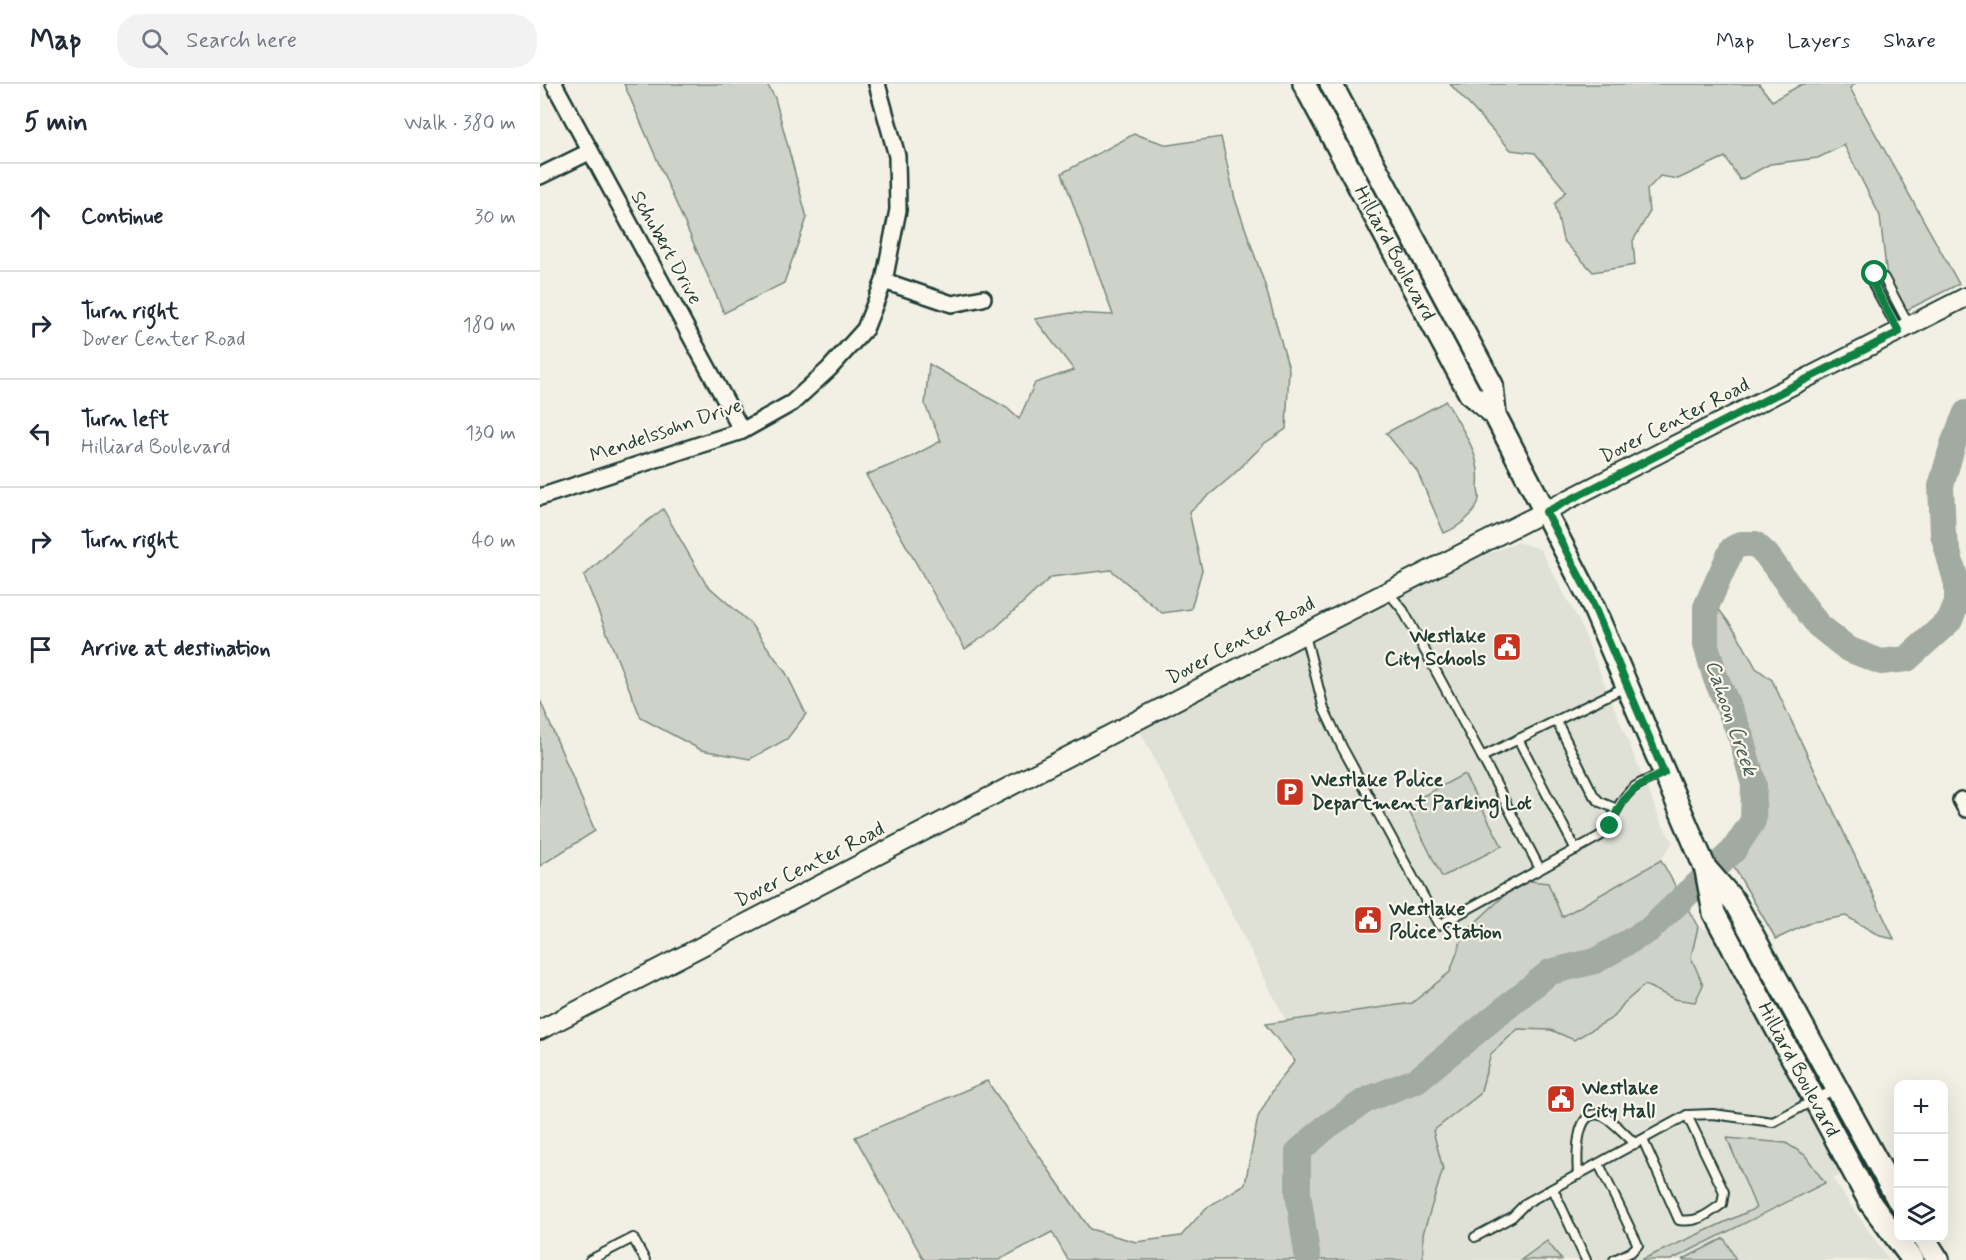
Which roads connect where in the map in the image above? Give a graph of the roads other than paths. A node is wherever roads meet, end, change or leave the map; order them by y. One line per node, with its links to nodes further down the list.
1 (554, 84): 5 (street, Schubert Drive)
2 (877, 84): 7 (street, Mendelssohn Drive)
3 (1304, 84): 11 (main road, Hilliard Boulevard)
4 (1332, 84): 11 (main road, Hilliard Boulevard)
5 (589, 152): 6 (street); 12 (street, Schubert Drive)
6 (540, 176)
7 (884, 281): 9 (street); 12 (street, Mendelssohn Drive)
8 (1966, 297): 10 (street, Dover Center Road)
9 (982, 298)
10 (1904, 329): 10 (lane); 14 (street, Dover Center Road)
11 (1494, 415): 14 (main road, Hilliard Boulevard)
12 (742, 431): 13 (street, Mendelssohn Drive)
13 (540, 496)
14 (1546, 512): 15 (street, Dover Center Road); 17 (main road, Hilliard Boulevard)
15 (1388, 592): 16 (street, Dover Center Road); 20 (lane)
16 (1304, 634): 24 (lane); 26 (street, Dover Center Road)
17 (1628, 685): 18 (lane); 21 (main road, Hilliard Boulevard)
18 (1556, 720): 19 (lane); 22 (lane)
19 (1518, 739): 20 (lane); 23 (lane)
20 (1482, 757): 24 (lane)
21 (1664, 773): 22 (lane); 25 (main road, Hilliard Boulevard)
22 (1617, 809): 23 (lane)
23 (1576, 850): 24 (lane)
24 (1540, 869)
25 (1706, 870): 27 (main road, Hilliard Boulevard); 28 (main road, Hilliard Boulevard)
26 (540, 1030)
27 (1835, 1089): 28 (lane); 34 (main road, Hilliard Boulevard)
28 (1815, 1102): 29 (lane); 41 (main road, Hilliard Boulevard)
29 (1688, 1115): 30 (lane); 30 (lane)
30 (1639, 1142): 31 (lane); 32 (lane)
31 (1599, 1164): 32 (lane); 40 (lane)
32 (1578, 1175): 33 (lane)
33 (1553, 1189): 35 (lane); 39 (lane)
34 (1894, 1191)
35 (1475, 1237)
36 (1927, 1242): 42 (main road)
37 (590, 1260): 38 (lane)
38 (645, 1260)
39 (1586, 1260)
40 (1614, 1260)
41 (1913, 1260)
42 (1938, 1260)

